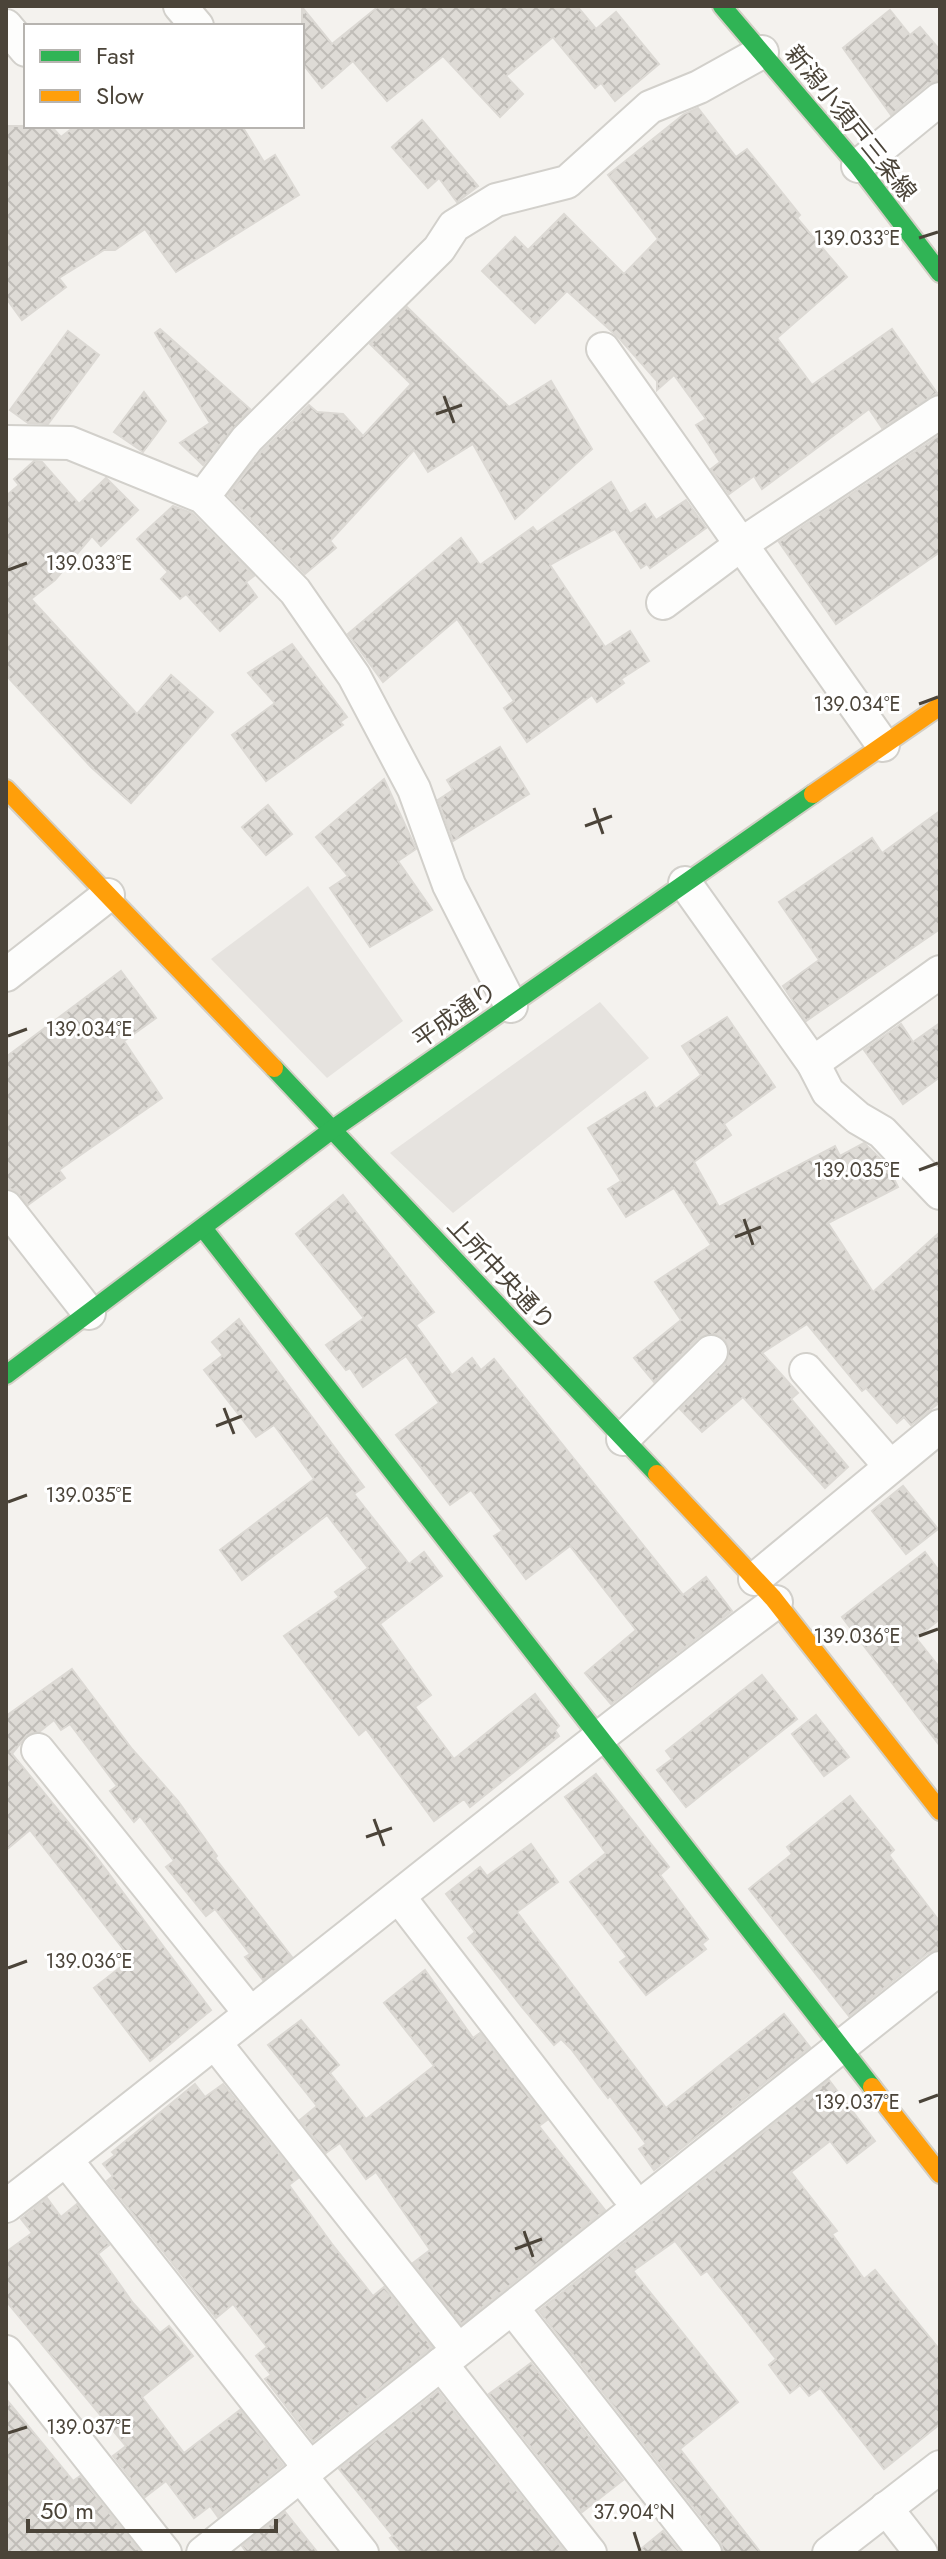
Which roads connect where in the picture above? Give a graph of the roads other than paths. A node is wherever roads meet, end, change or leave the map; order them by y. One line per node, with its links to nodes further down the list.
1 (180, 6): 3 (street)
2 (722, 6): 6 (street, 新潟小須戸三条線)
3 (195, 24)
4 (6, 26): 5 (street)
5 (24, 48)
6 (762, 52): 8 (street, 新潟小須戸三条線); 13 (street)
7 (940, 99): 8 (street)
8 (858, 166): 9 (street, 新潟小須戸三条線)
9 (940, 273)
10 (603, 349): 14 (street)
11 (940, 412): 14 (street)
12 (6, 442): 13 (street)
13 (203, 497): 23 (street)
14 (743, 543): 15 (street); 17 (street)
15 (663, 603)
16 (940, 706): 17 (street, 平成通り)
17 (883, 745): 19 (street, 平成通り)
18 (6, 789): 20 (street, 上所中央通り)
19 (685, 883): 23 (street, 平成通り); 24 (street)
20 (108, 895): 22 (street); 25 (street, 上所中央通り)
21 (940, 972): 24 (street)
22 (6, 975)
23 (511, 1006): 25 (street, 平成通り)
24 (813, 1063): 26 (street)
25 (333, 1129): 28 (street, 平成通り); 34 (street, 上所中央通り)
26 (940, 1193)
27 (6, 1207): 29 (street)
28 (203, 1228): 29 (street, 平成通り); 37 (street)
29 (89, 1313): 32 (street, 平成通り)
30 (711, 1352): 34 (street)
31 (806, 1370): 35 (street)
32 (6, 1375)
33 (940, 1426): 35 (street)
34 (623, 1439): 36 (street, 上所中央通り)
35 (890, 1466): 36 (street)
36 (766, 1590): 37 (street); 39 (street, 上所中央通り)
37 (599, 1735): 40 (street); 44 (street)
38 (38, 1750): 42 (street)
39 (940, 1811)
40 (399, 1897): 42 (street); 47 (street)
41 (940, 1968): 44 (street)
42 (250, 2013): 43 (street)
43 (215, 2043): 45 (street); 51 (street)
44 (839, 2046): 46 (street); 49 (street)
45 (66, 2160): 48 (street); 53 (street)
46 (940, 2174)
47 (627, 2193)
48 (6, 2206)
49 (513, 2309): 51 (street); 59 (street)
50 (6, 2352): 55 (street)
51 (450, 2357): 53 (street); 58 (street)
52 (940, 2467): 54 (street)
53 (304, 2471): 56 (street); 57 (street)
54 (886, 2508): 60 (street); 61 (street)
55 (165, 2553)
56 (203, 2553)
57 (362, 2553)
58 (590, 2553)
59 (705, 2553)
60 (829, 2553)
61 (921, 2553)

